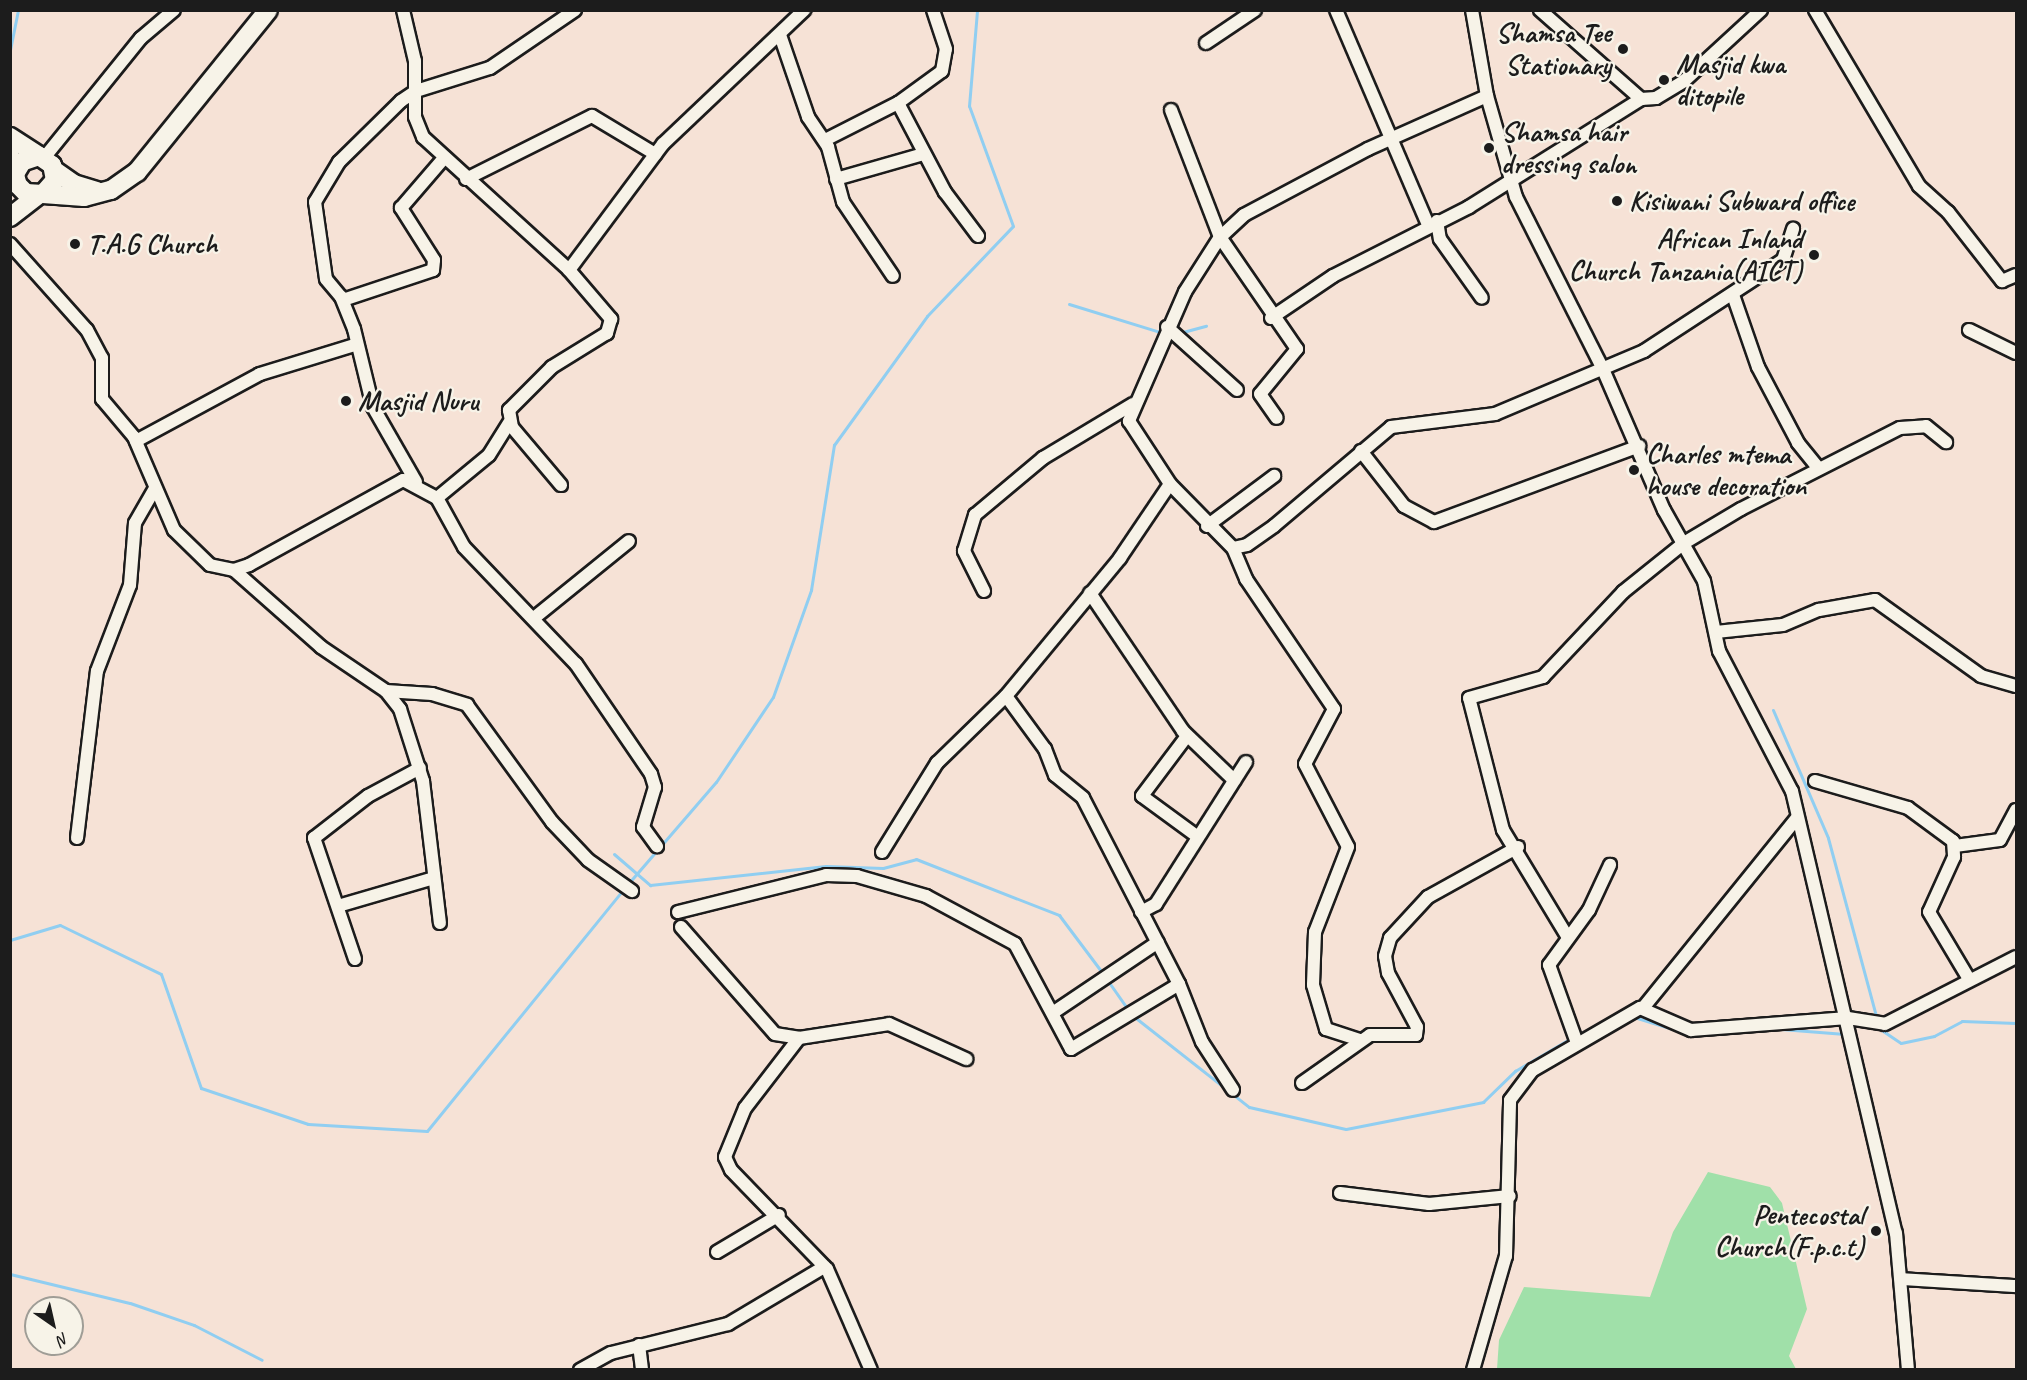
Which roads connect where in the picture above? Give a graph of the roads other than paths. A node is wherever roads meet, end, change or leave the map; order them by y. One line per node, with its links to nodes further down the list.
1 (174, 10): 26 (street)
2 (268, 10): 31 (street)
3 (403, 10): 15 (street)
4 (575, 10): 15 (street)
5 (804, 10): 13 (street)
6 (933, 10): 18 (street)
7 (1255, 10): 14 (street)
8 (1336, 10): 22 (street)
9 (1472, 10): 16 (street)
10 (1540, 10): 17 (street)
11 (1761, 10): 17 (street)
12 (1815, 10): 40 (street)
13 (780, 35): 21 (street); 23 (street)
14 (1206, 43)
15 (416, 91): 25 (street); 44 (street)
16 (1487, 96): 22 (street); 30 (street)
17 (1641, 99): 30 (street)
18 (898, 103): 21 (street); 24 (street)
19 (1171, 110): 37 (street)
20 (10, 137): 26 (street)
21 (825, 140): 28 (street)
22 (1391, 140): 34 (street); 37 (street)
23 (655, 154): 29 (street); 39 (street)
24 (923, 154): 28 (street); 36 (street)
25 (444, 158): 29 (street); 44 (street)
26 (46, 161): 27 (street); 31 (street); 32 (street)
27 (13, 175): 32 (street)
28 (836, 178): 41 (street)
29 (466, 179): 39 (street)
30 (1513, 181): 34 (street); 50 (street)
31 (104, 192): 32 (street)
32 (40, 195): 33 (street)
33 (10, 217)
34 (1433, 223): 43 (street); 45 (street)
35 (1793, 229): 42 (street)
36 (978, 236)
37 (1220, 237): 45 (street); 46 (street)
38 (10, 244): 55 (street)
39 (569, 270): 54 (street)
40 (2016, 275)
41 (893, 276)
42 (1732, 296): 50 (street); 59 (street)
43 (1482, 298)
44 (343, 300): 48 (street)
45 (1271, 318): 53 (street)
46 (1167, 327): 51 (street); 52 (street)
47 (1969, 330): 49 (street)
48 (354, 345): 55 (street); 61 (street)
49 (2016, 353)
50 (1602, 367): 57 (street); 58 (street)
51 (1237, 390)
52 (1133, 404): 62 (street); 71 (street)
53 (1276, 418)
54 (509, 423): 63 (street); 65 (street)
55 (136, 441): 64 (street)
56 (1946, 442): 59 (street)
57 (1639, 446): 58 (street); 68 (street)
58 (1361, 451): 69 (street)
59 (1818, 468): 68 (street)
60 (1274, 476): 66 (street)
61 (416, 482): 65 (street); 70 (street)
62 (1170, 484): 66 (street); 72 (street)
63 (561, 485)
64 (154, 490): 70 (street); 86 (street)
65 (437, 498): 73 (street)
66 (1207, 526): 69 (street)
67 (628, 541): 73 (street)
68 (1684, 543): 74 (street); 89 (street)
69 (1233, 548): 109 (street)
70 (234, 570): 76 (street)
71 (984, 591)
72 (1090, 593): 77 (street); 78 (street)
73 (534, 618): 87 (street)
74 (1716, 632): 75 (street); 84 (street)
75 (2016, 686)
76 (386, 691): 80 (street); 93 (street)
77 (1006, 696): 90 (street); 96 (street)
78 (1188, 736): 81 (street); 85 (street)
79 (1246, 762): 81 (street)
80 (420, 768): 92 (street); 94 (street)
81 (1234, 780): 85 (street)
82 (1815, 780): 88 (street)
83 (2016, 810): 88 (street)
84 (1797, 818): 105 (street); 107 (street)
85 (1198, 837): 96 (street)
86 (77, 838)
87 (657, 846)
88 (1955, 846): 103 (street)
89 (1518, 847): 99 (street); 109 (street)
90 (882, 852)
91 (1610, 865): 99 (street)
92 (434, 878): 94 (street); 97 (street)
93 (632, 891)
94 (339, 906): 102 (street)
95 (678, 912): 106 (street)
96 (1141, 912): 100 (street)
97 (440, 923)
98 (681, 927): 108 (street)
99 (1568, 936): 110 (street)
100 (1158, 942): 104 (street); 106 (street)
101 (2016, 957): 103 (street)
102 (356, 959)
103 (1970, 979): 107 (street)
104 (1179, 984): 106 (street); 113 (street)
105 (1643, 1008): 107 (street); 110 (street)
106 (1054, 1012)
107 (1848, 1018): 119 (street)
108 (799, 1038): 111 (street); 116 (street)
109 (1360, 1040): 112 (street)
110 (1577, 1043): 115 (street)
111 (966, 1059)
112 (1302, 1083)
113 (1233, 1090)
114 (1340, 1193): 115 (street)
115 (1510, 1196): 125 (street)
116 (779, 1215): 117 (street); 118 (street)
117 (717, 1252)
118 (824, 1267): 121 (street); 124 (street)
119 (1901, 1279): 120 (street); 126 (street)
120 (2016, 1286)
121 (639, 1346): 122 (street); 123 (street)
122 (580, 1370)
123 (642, 1370)
124 (871, 1370)
125 (1473, 1370)
126 (1908, 1370)

